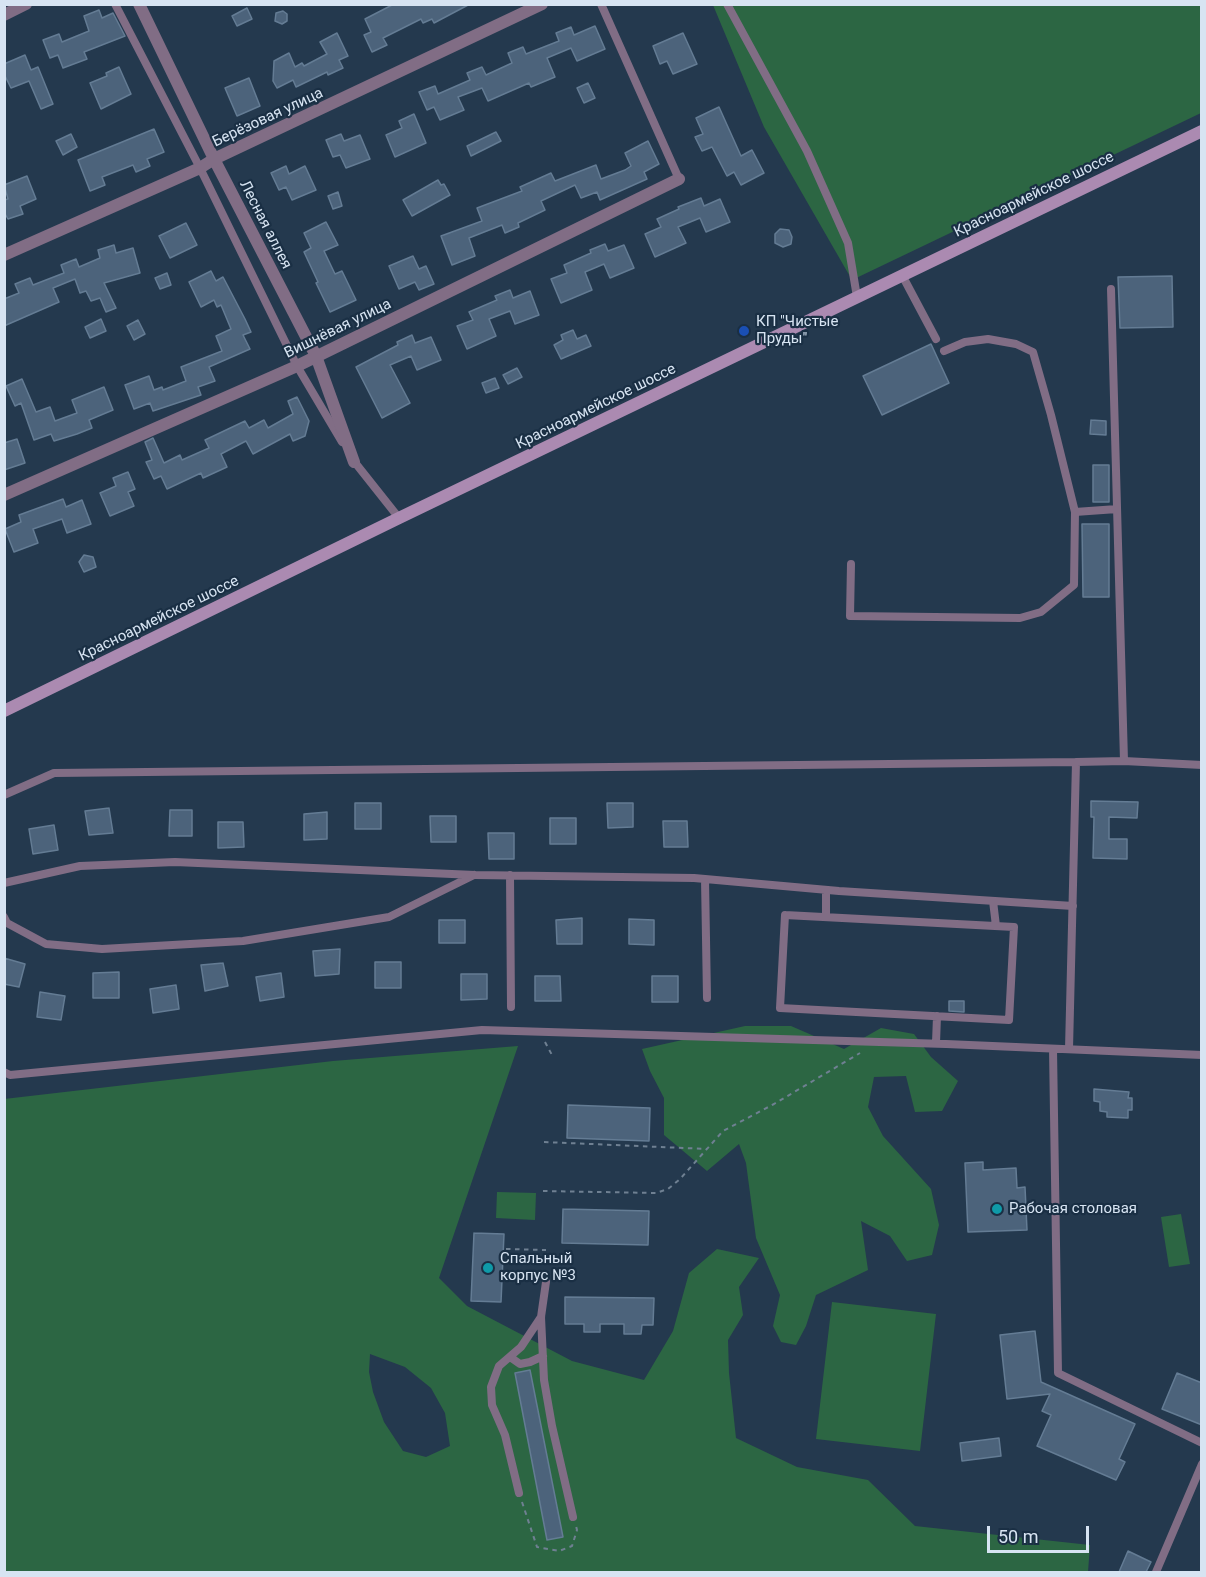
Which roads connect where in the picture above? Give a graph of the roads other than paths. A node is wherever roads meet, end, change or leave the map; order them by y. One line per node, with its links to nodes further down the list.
1 (26, 4): 7 (street)
2 (115, 4): 10 (lane)
3 (139, 4): 9 (street, Лесная аллея)
4 (542, 4): 9 (street, Берёзовая улица)
5 (601, 4): 11 (lane)
6 (727, 4): 15 (lane)
7 (4, 15)
8 (1202, 131): 13 (main road, Красноармейское шоссе)
9 (214, 159): 10 (street, Берёзовая улица); 18 (street, Лесная аллея)
10 (200, 168): 12 (street, Берёзовая улица); 19 (lane)
11 (679, 179): 18 (street, Вишнёвая улица)
12 (4, 255)
13 (902, 275): 15 (main road, Красноармейское шоссе); 16 (lane)
14 (1111, 289): 22 (lane)
15 (857, 297): 24 (main road, Красноармейское шоссе)
16 (936, 339)
17 (944, 351): 23 (lane)
18 (316, 356): 19 (street, Вишнёвая улица); 20 (street, Лесная аллея)
19 (297, 366): 20 (lane); 21 (street, Вишнёвая улица)
20 (354, 462): 24 (lane)
21 (4, 495)
22 (1117, 509): 23 (lane); 27 (lane)
23 (1075, 513): 25 (lane)
24 (399, 518): 26 (main road, Красноармейское шоссе)
25 (851, 564)
26 (4, 711)
27 (1124, 761): 28 (lane); 29 (lane)
28 (1076, 762): 30 (lane); 37 (lane)
29 (1202, 765)
30 (4, 795)
31 (475, 875): 32 (lane); 34 (lane); 38 (lane)
32 (510, 875): 33 (lane); 42 (lane)
33 (705, 879): 35 (lane); 41 (lane)
34 (4, 883)
35 (826, 890): 36 (lane); 39 (lane)
36 (993, 901): 37 (lane); 40 (lane)
37 (1073, 906): 46 (lane)
38 (4, 917)
39 (826, 917): 40 (lane); 43 (lane)
40 (996, 926): 43 (lane)
41 (707, 998)
42 (511, 1007)
43 (937, 1016): 44 (lane)
44 (936, 1043): 45 (lane); 48 (lane)
45 (1053, 1049): 46 (lane); 53 (lane)
46 (1069, 1049): 47 (lane)
47 (1202, 1055)
48 (4, 1072)
49 (546, 1282): 50 (lane)
50 (541, 1317): 51 (lane); 52 (lane)
51 (543, 1356): 52 (lane); 56 (lane)
52 (510, 1357): 55 (lane)
53 (1202, 1443)
54 (1202, 1464): 57 (lane)
55 (519, 1493)
56 (573, 1517)
57 (1156, 1572)

